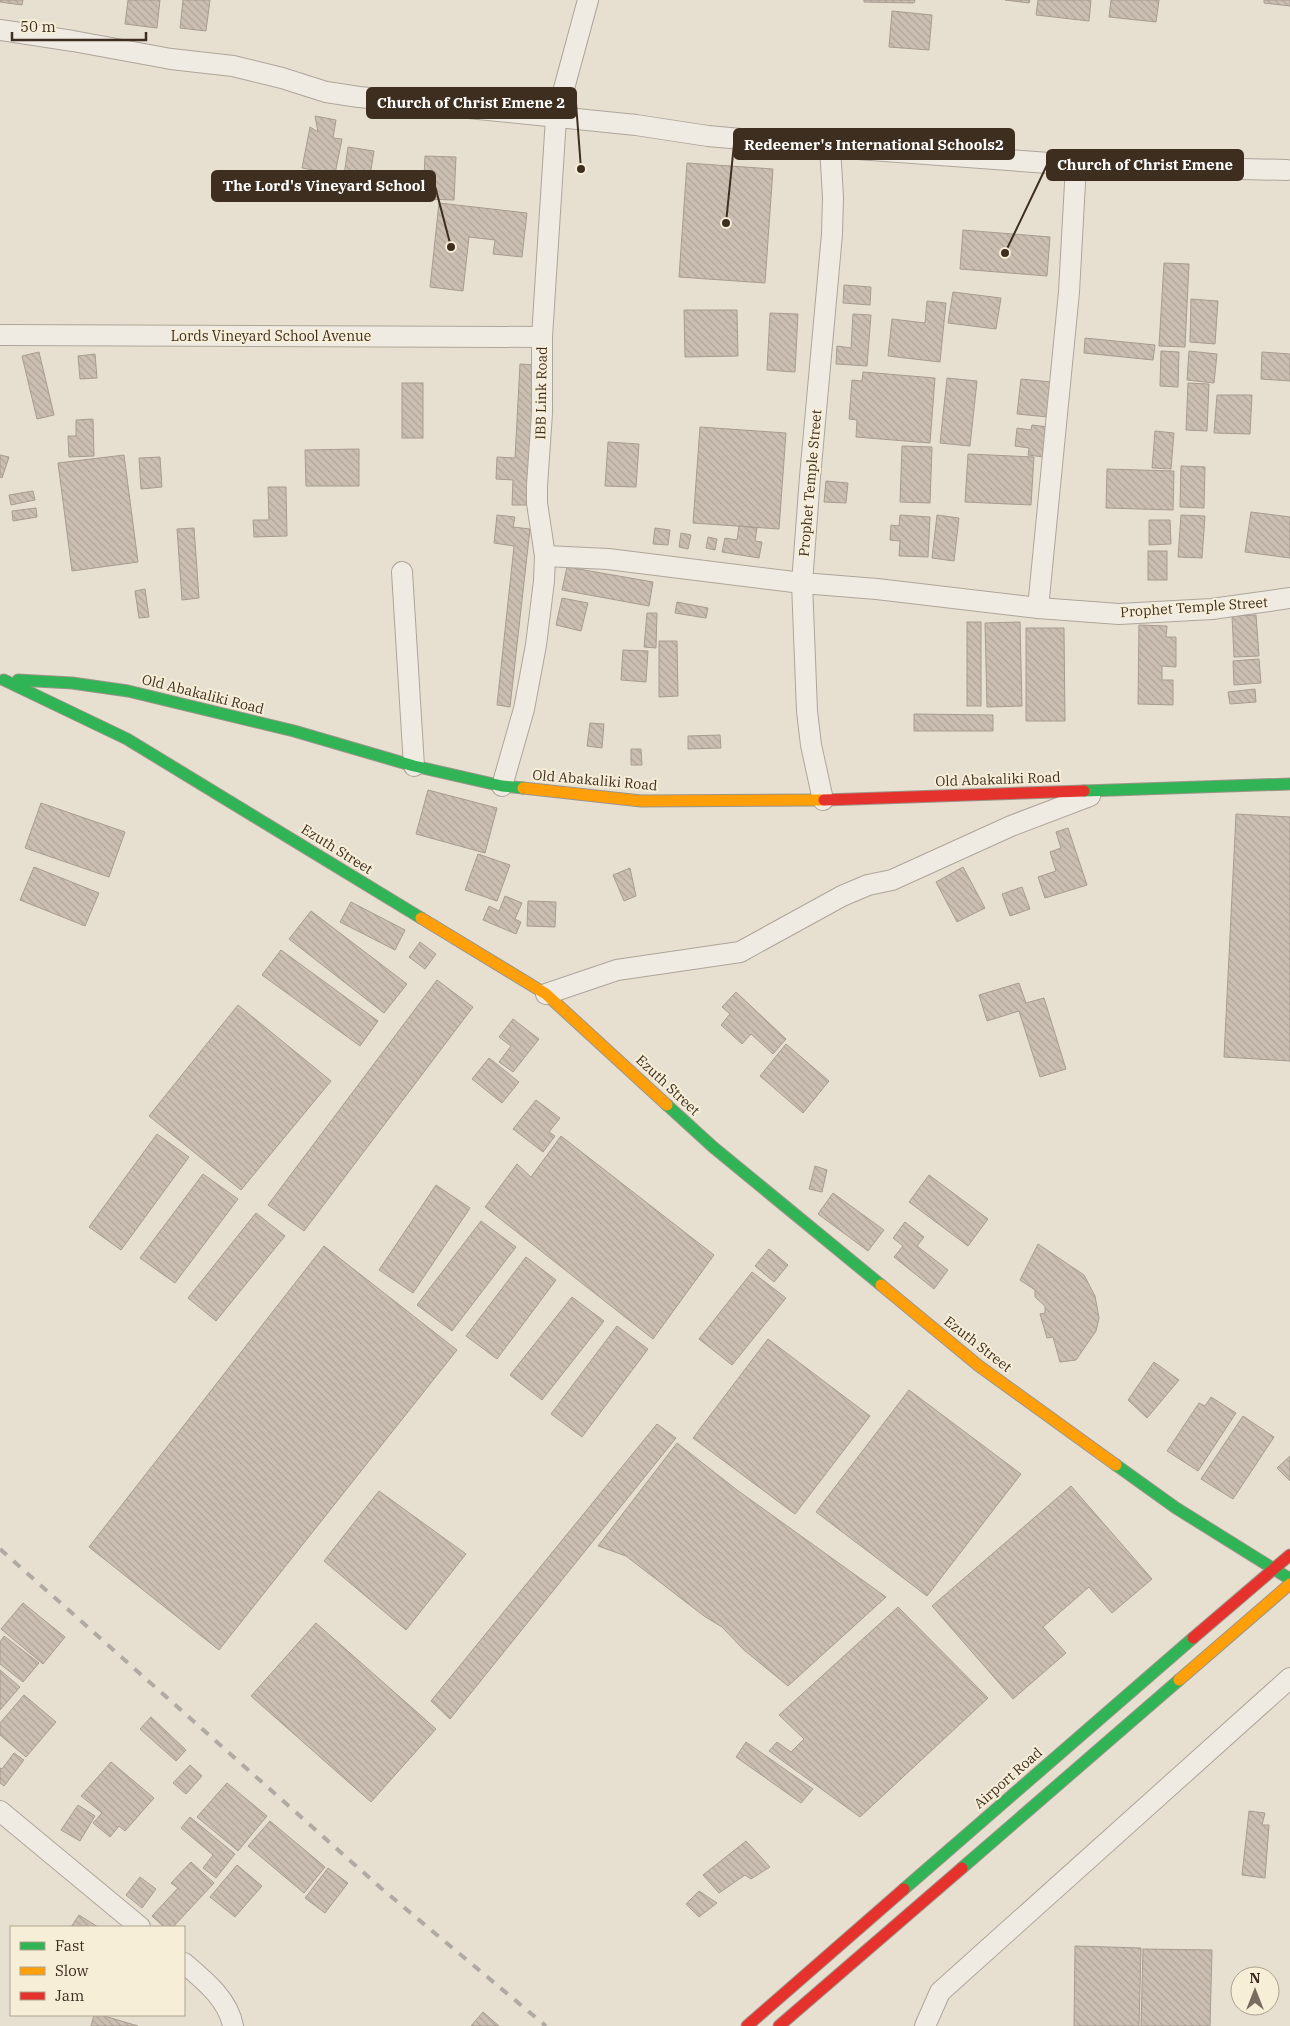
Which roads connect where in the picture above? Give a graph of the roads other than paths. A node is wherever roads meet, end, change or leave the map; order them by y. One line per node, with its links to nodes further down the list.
1 (588, 0): 3 (street, IBB Link Road)
2 (0, 30): 3 (street)
3 (556, 118): 4 (street); 8 (street, IBB Link Road)
4 (830, 147): 5 (street); 11 (street, Prophet Temple Street)
5 (1076, 165): 6 (street); 13 (street)
6 (1289, 171)
7 (0, 335): 8 (street, Lords Vineyard School Avenue)
8 (542, 337): 9 (street, IBB Link Road)
9 (545, 556): 11 (street); 17 (street, IBB Link Road)
10 (402, 572): 15 (street)
11 (802, 583): 13 (street, Prophet Temple Street); 19 (street)
12 (1290, 598): 13 (street, Prophet Temple Street)
13 (1038, 608)
14 (2, 680): 15 (main road, Old Abakaliki Road); 20 (main road, Ezuth Street)
15 (414, 766): 17 (main road, Old Abakaliki Road)
16 (1290, 784): 18 (main road, Old Abakaliki Road)
17 (502, 786): 19 (main road, Old Abakaliki Road)
18 (1102, 791): 19 (main road, Old Abakaliki Road); 20 (street)
19 (823, 800)
20 (546, 994): 22 (main road, Ezuth Street)
21 (1290, 1555): 22 (main road, Airport Road)
22 (1273, 1570): 23 (main road, Ezuth Street); 30 (main road, Airport Road)
23 (1290, 1579)
24 (1290, 1584): 31 (main road)
25 (1290, 1678): 32 (street)
26 (3, 1817): 27 (street)
27 (139, 1926)
28 (185, 1964): 29 (street)
29 (233, 2026)
30 (747, 2026)
31 (779, 2026)
32 (925, 2026)

